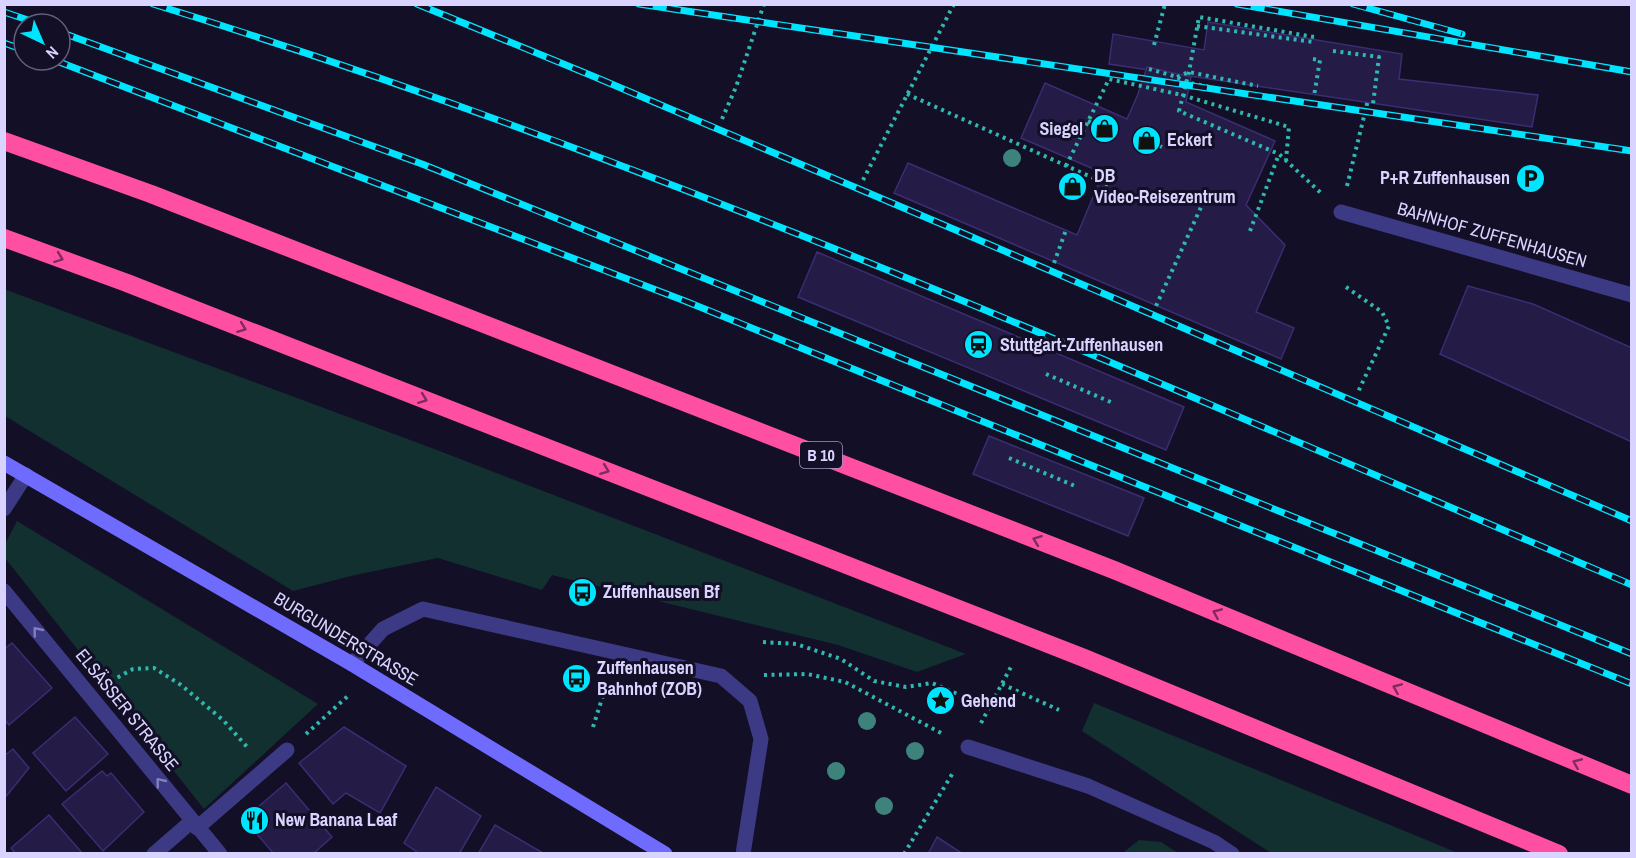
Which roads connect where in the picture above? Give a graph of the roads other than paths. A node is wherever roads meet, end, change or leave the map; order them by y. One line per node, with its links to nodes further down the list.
1 (4, 141): 12 (highway, B 10, one-way to 1)
2 (1341, 212): 4 (street, BAHNHOF ZUFFENHAUSEN)
3 (4, 238): 19 (highway, one-way to 19)
4 (1632, 295)
5 (4, 463): 6 (street, BURGUNDERSTRASSE)
6 (26, 475): 7 (street); 9 (street, BURGUNDERSTRASSE)
7 (4, 509)
8 (4, 591): 13 (street, ELSÄSSER STRASSE, one-way to 8)
9 (352, 664): 16 (street, BURGUNDERSTRASSE); 17 (street)
10 (968, 747): 18 (street)
11 (287, 750): 13 (street)
12 (1632, 785)
13 (194, 824): 14 (street); 15 (street, ELSÄSSER STRASSE)
14 (154, 854)
15 (220, 854)
16 (665, 854)
17 (743, 854)
18 (1232, 854)
19 (1558, 854)

